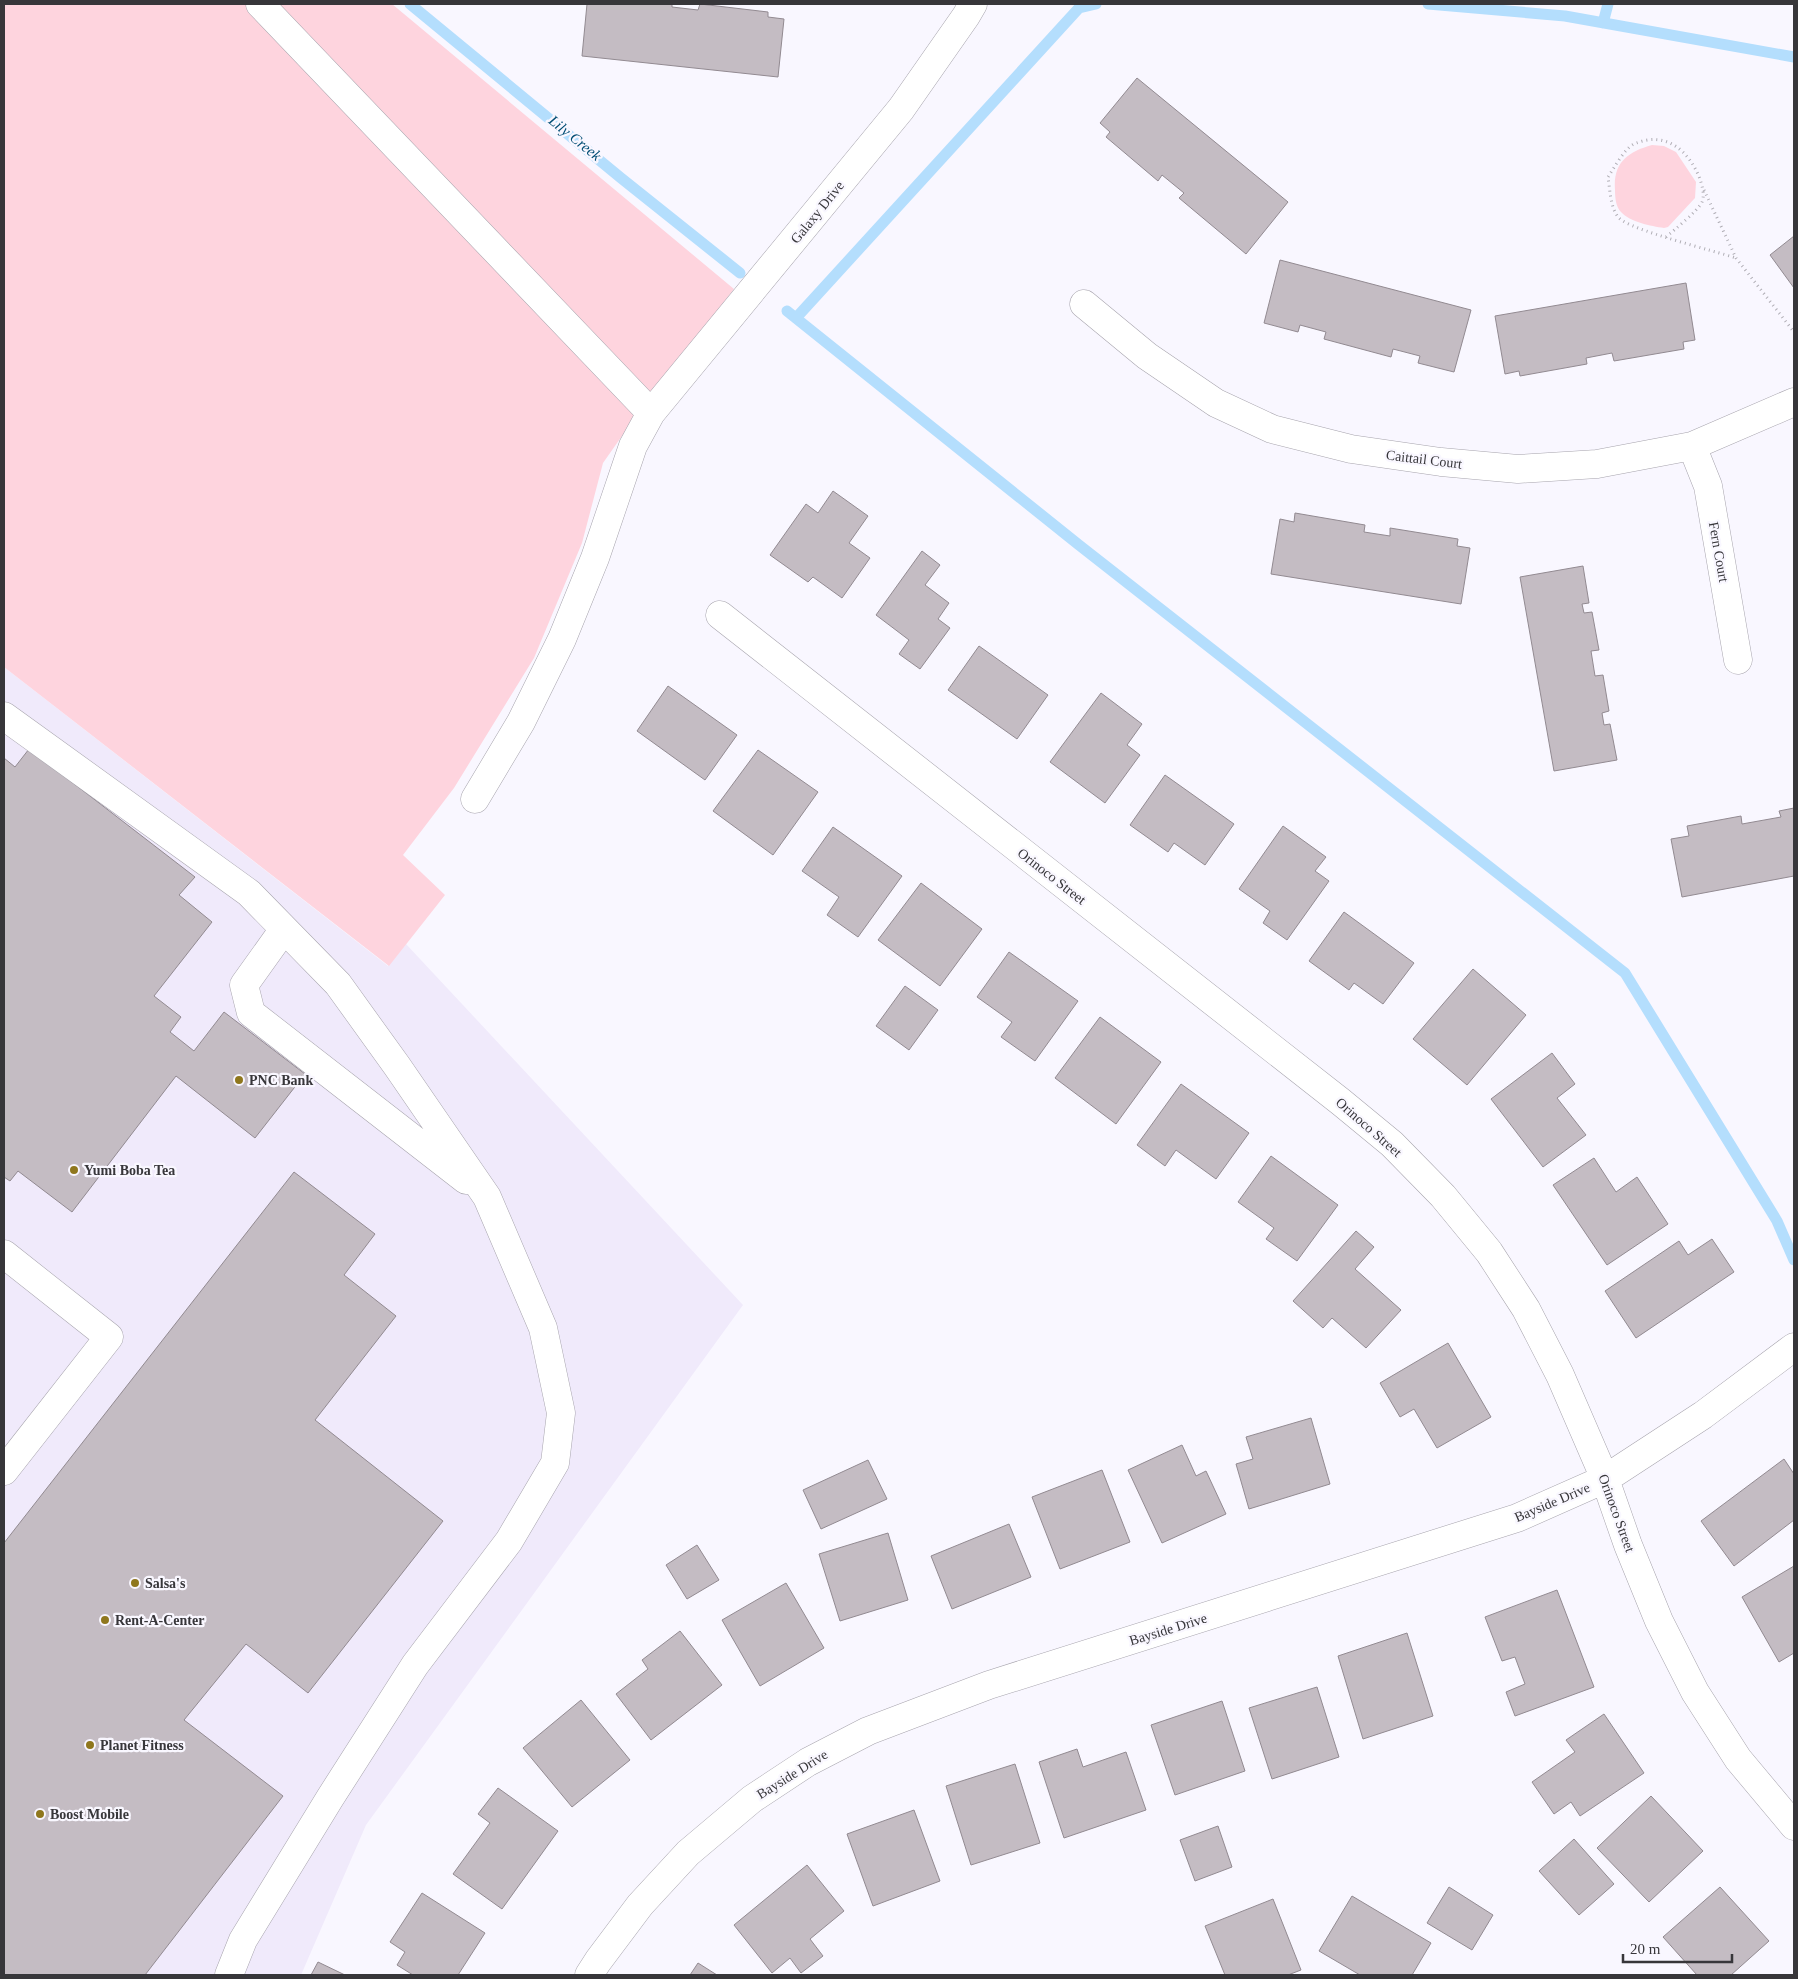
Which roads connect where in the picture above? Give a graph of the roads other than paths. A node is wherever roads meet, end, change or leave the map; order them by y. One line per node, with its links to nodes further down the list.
1 (260, 4): 5 (street)
2 (973, 4): 5 (street, Galaxy Drive)
3 (1084, 304): 6 (street, Caittail Court)
4 (1794, 402): 6 (street, Caittail Court)
5 (651, 413): 10 (street, Galaxy Drive)
6 (1692, 446): 8 (street, Fern Court)
7 (720, 615): 16 (street, Orinoco Street)
8 (1738, 660)
9 (4, 716): 11 (street)
10 (475, 799)
11 (284, 928): 12 (street); 12 (street)
12 (487, 1197): 18 (street)
13 (4, 1254): 15 (street)
14 (1794, 1347): 16 (street, Bayside Drive)
15 (4, 1472)
16 (1605, 1480): 17 (street, Orinoco Street); 19 (street, Bayside Drive)
17 (1794, 1826)
18 (229, 1975)
19 (589, 1975)

